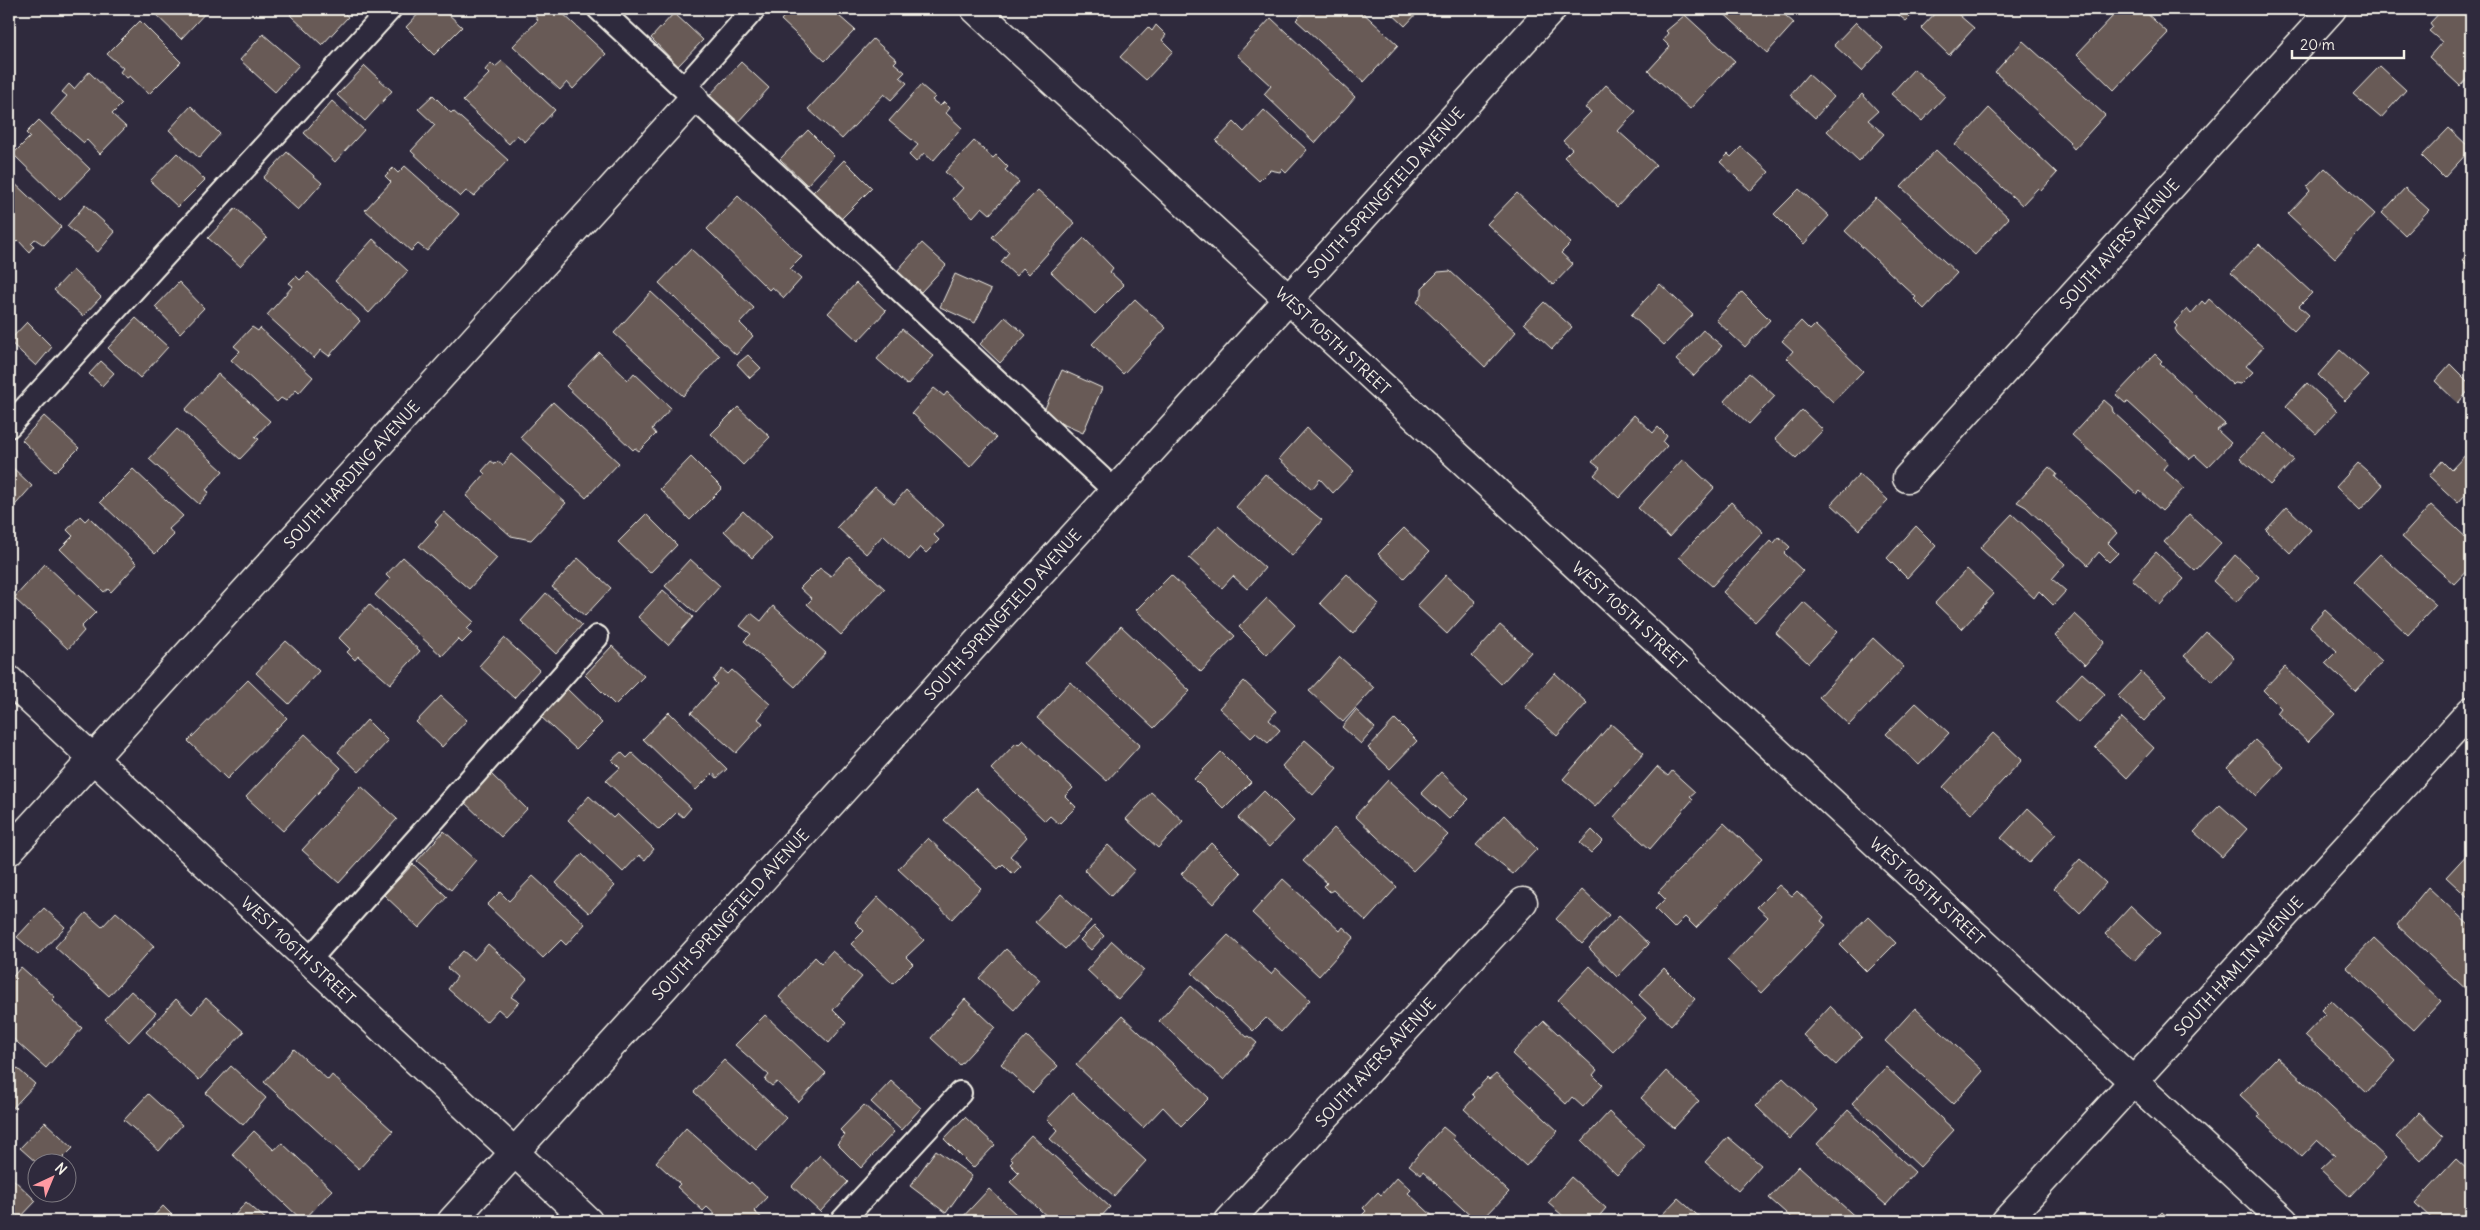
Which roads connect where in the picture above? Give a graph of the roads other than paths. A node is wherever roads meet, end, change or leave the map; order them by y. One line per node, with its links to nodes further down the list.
1 (390, 9): 9 (lane)
2 (599, 9): 7 (lane)
3 (754, 9): 7 (lane)
4 (975, 9): 8 (street, WEST 105TH STREET)
5 (1552, 9): 8 (street, SOUTH SPRINGFIELD AVENUE)
6 (2332, 9): 10 (street, SOUTH AVERS AVENUE)
7 (689, 93): 11 (lane); 15 (street, SOUTH HARDING AVENUE)
8 (1288, 299): 11 (street, SOUTH SPRINGFIELD AVENUE); 19 (street, WEST 105TH STREET)
9 (9, 426)
10 (1906, 478)
11 (1115, 491): 21 (street, SOUTH SPRINGFIELD AVENUE)
12 (597, 637): 18 (lane)
13 (9, 680): 15 (street, WEST 106TH STREET)
14 (2471, 712): 19 (street, SOUTH HAMLIN AVENUE)
15 (93, 758): 16 (street, SOUTH HARDING AVENUE); 18 (street, WEST 106TH STREET)
16 (9, 851)
17 (1523, 902): 25 (street, SOUTH AVERS AVENUE)
18 (308, 960): 21 (street, WEST 106TH STREET)
19 (2134, 1082): 26 (street, SOUTH HAMLIN AVENUE); 27 (street, WEST 105TH STREET)
20 (960, 1094): 24 (lane)
21 (514, 1153): 22 (street, SOUTH SPRINGFIELD AVENUE); 23 (street, WEST 106TH STREET)
22 (452, 1221)
23 (588, 1221)
24 (842, 1221)
25 (1229, 1221)
26 (2006, 1221)
27 (2284, 1221)

